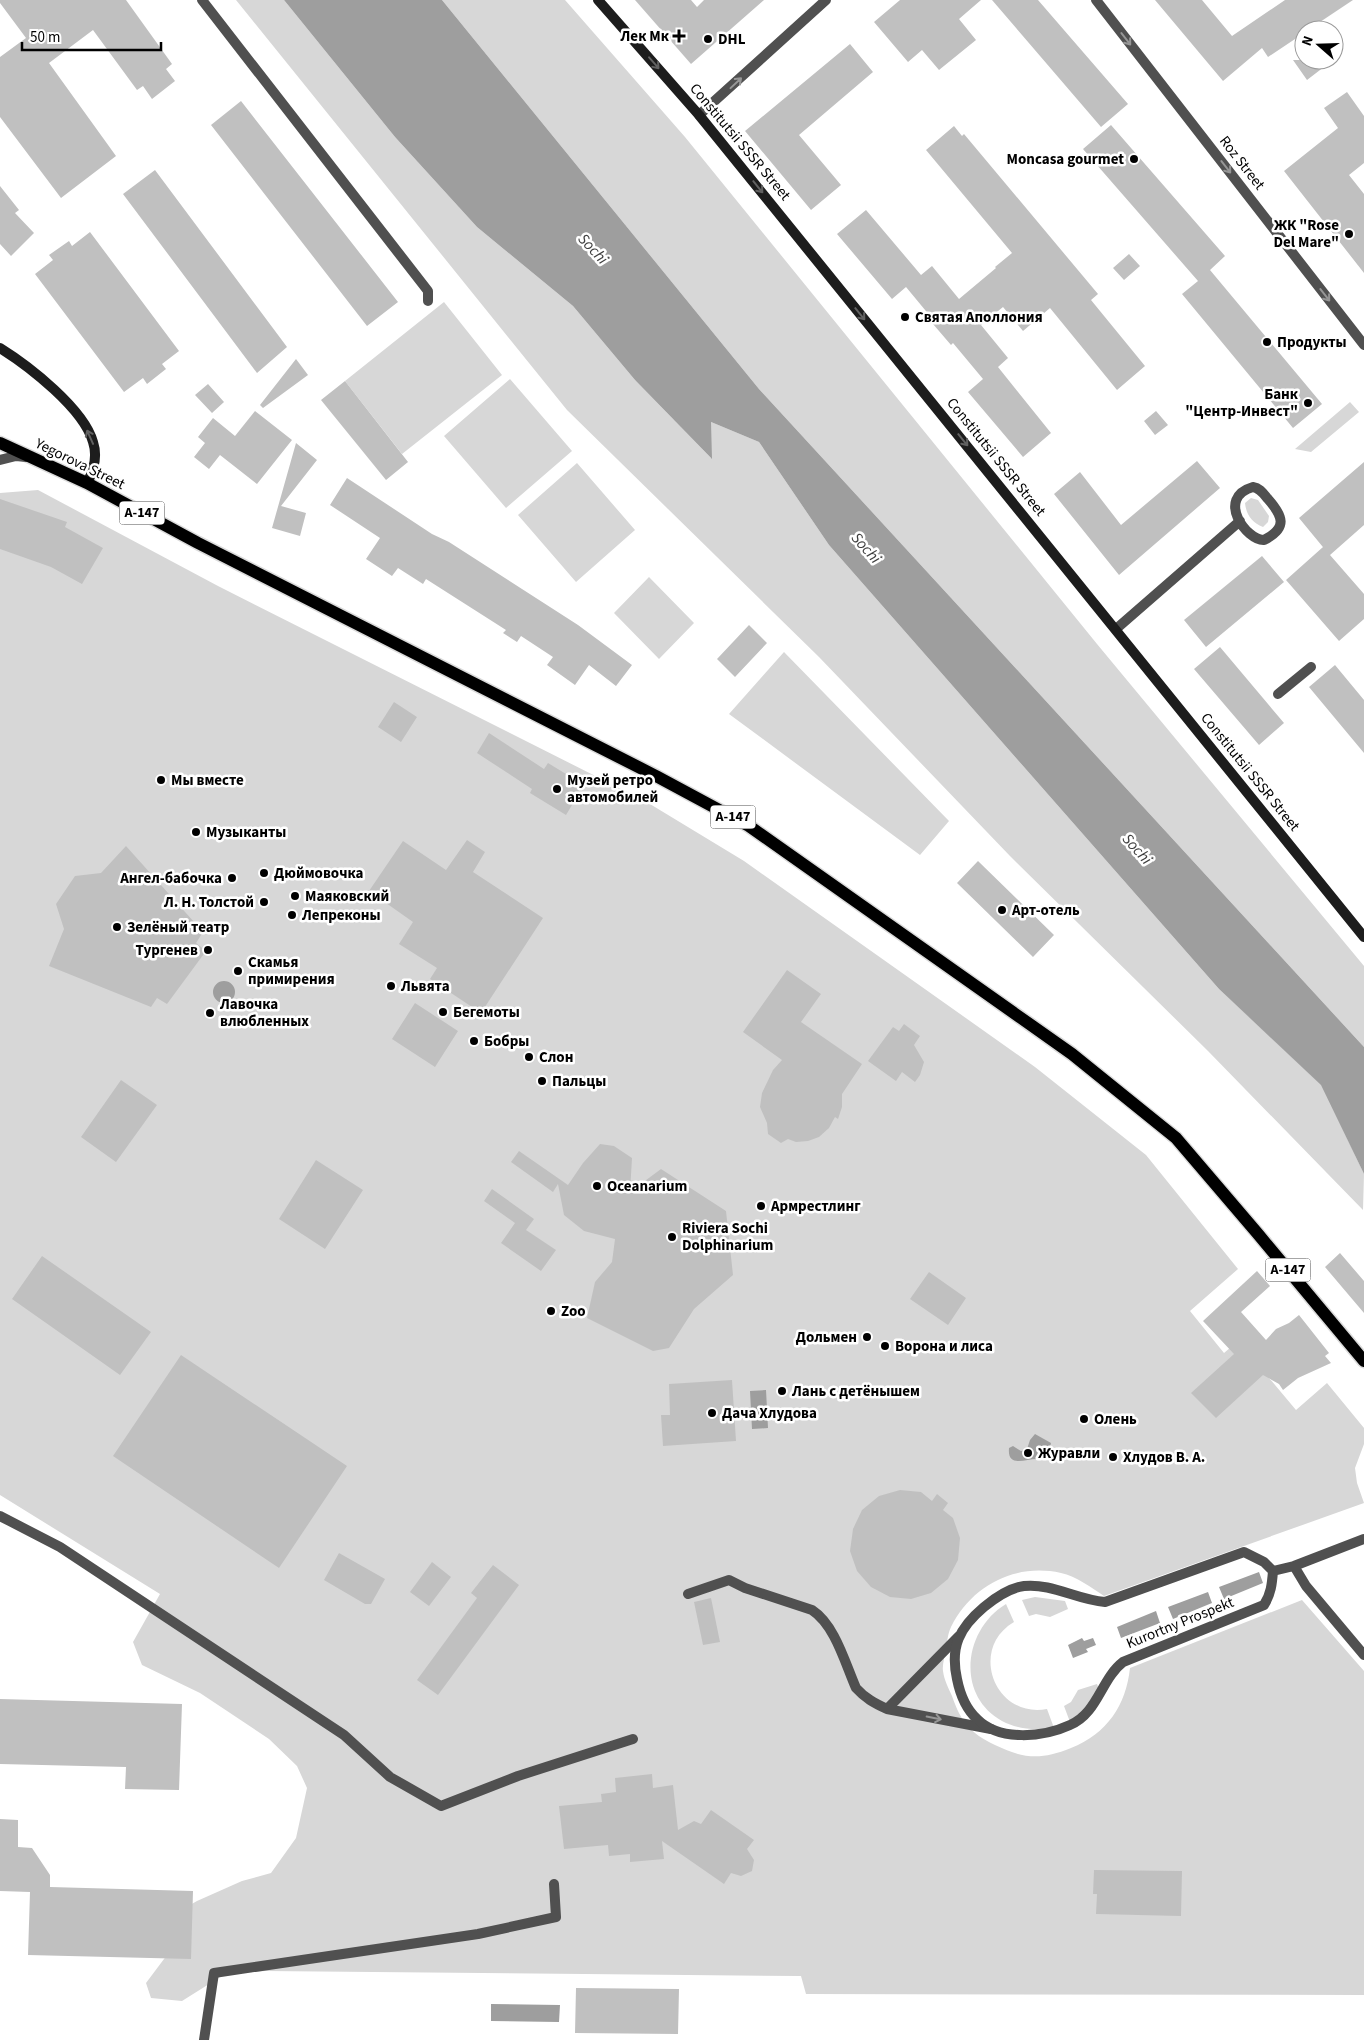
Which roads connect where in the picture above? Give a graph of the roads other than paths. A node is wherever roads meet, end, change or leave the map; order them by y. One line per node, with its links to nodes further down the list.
1 (202, 0): 6 (street)
2 (598, 0): 5 (main road, Constitutsii SSSR Street, one-way to 5)
3 (826, 0): 5 (street, one-way to 3)
4 (1096, 0): 7 (street, Roz Street, one-way to 7)
5 (700, 115): 14 (main road, Constitutsii SSSR Street, one-way to 14)
6 (428, 301)
7 (1364, 345)
8 (0, 348): 12 (main road, one-way to 8)
9 (0, 443): 10 (main road, Yegorova Street / А-147)
10 (31, 458): 11 (street); 12 (main road, Yegorova Street / А-147)
11 (0, 460)
12 (88, 483): 18 (main road, Yegorova Street / А-147)
13 (1240, 521): 13 (street); 14 (street)
14 (1116, 629): 17 (main road, Constitutsii SSSR Street)
15 (1311, 667): 16 (street)
16 (1278, 694)
17 (1364, 937)
18 (1364, 1361)
19 (0, 1516): 28 (street)
20 (1364, 1539): 21 (street)
21 (1294, 1566): 22 (street); 25 (street)
22 (1274, 1571): 24 (street); 27 (street, Kurortny Prospekt)
23 (688, 1594): 26 (street)
24 (959, 1636): 26 (street); 27 (street)
25 (1364, 1655)
26 (886, 1709): 27 (street, one-way to 27)
27 (993, 1730)
28 (633, 1739)
29 (554, 1884): 30 (street)
30 (204, 2040)

